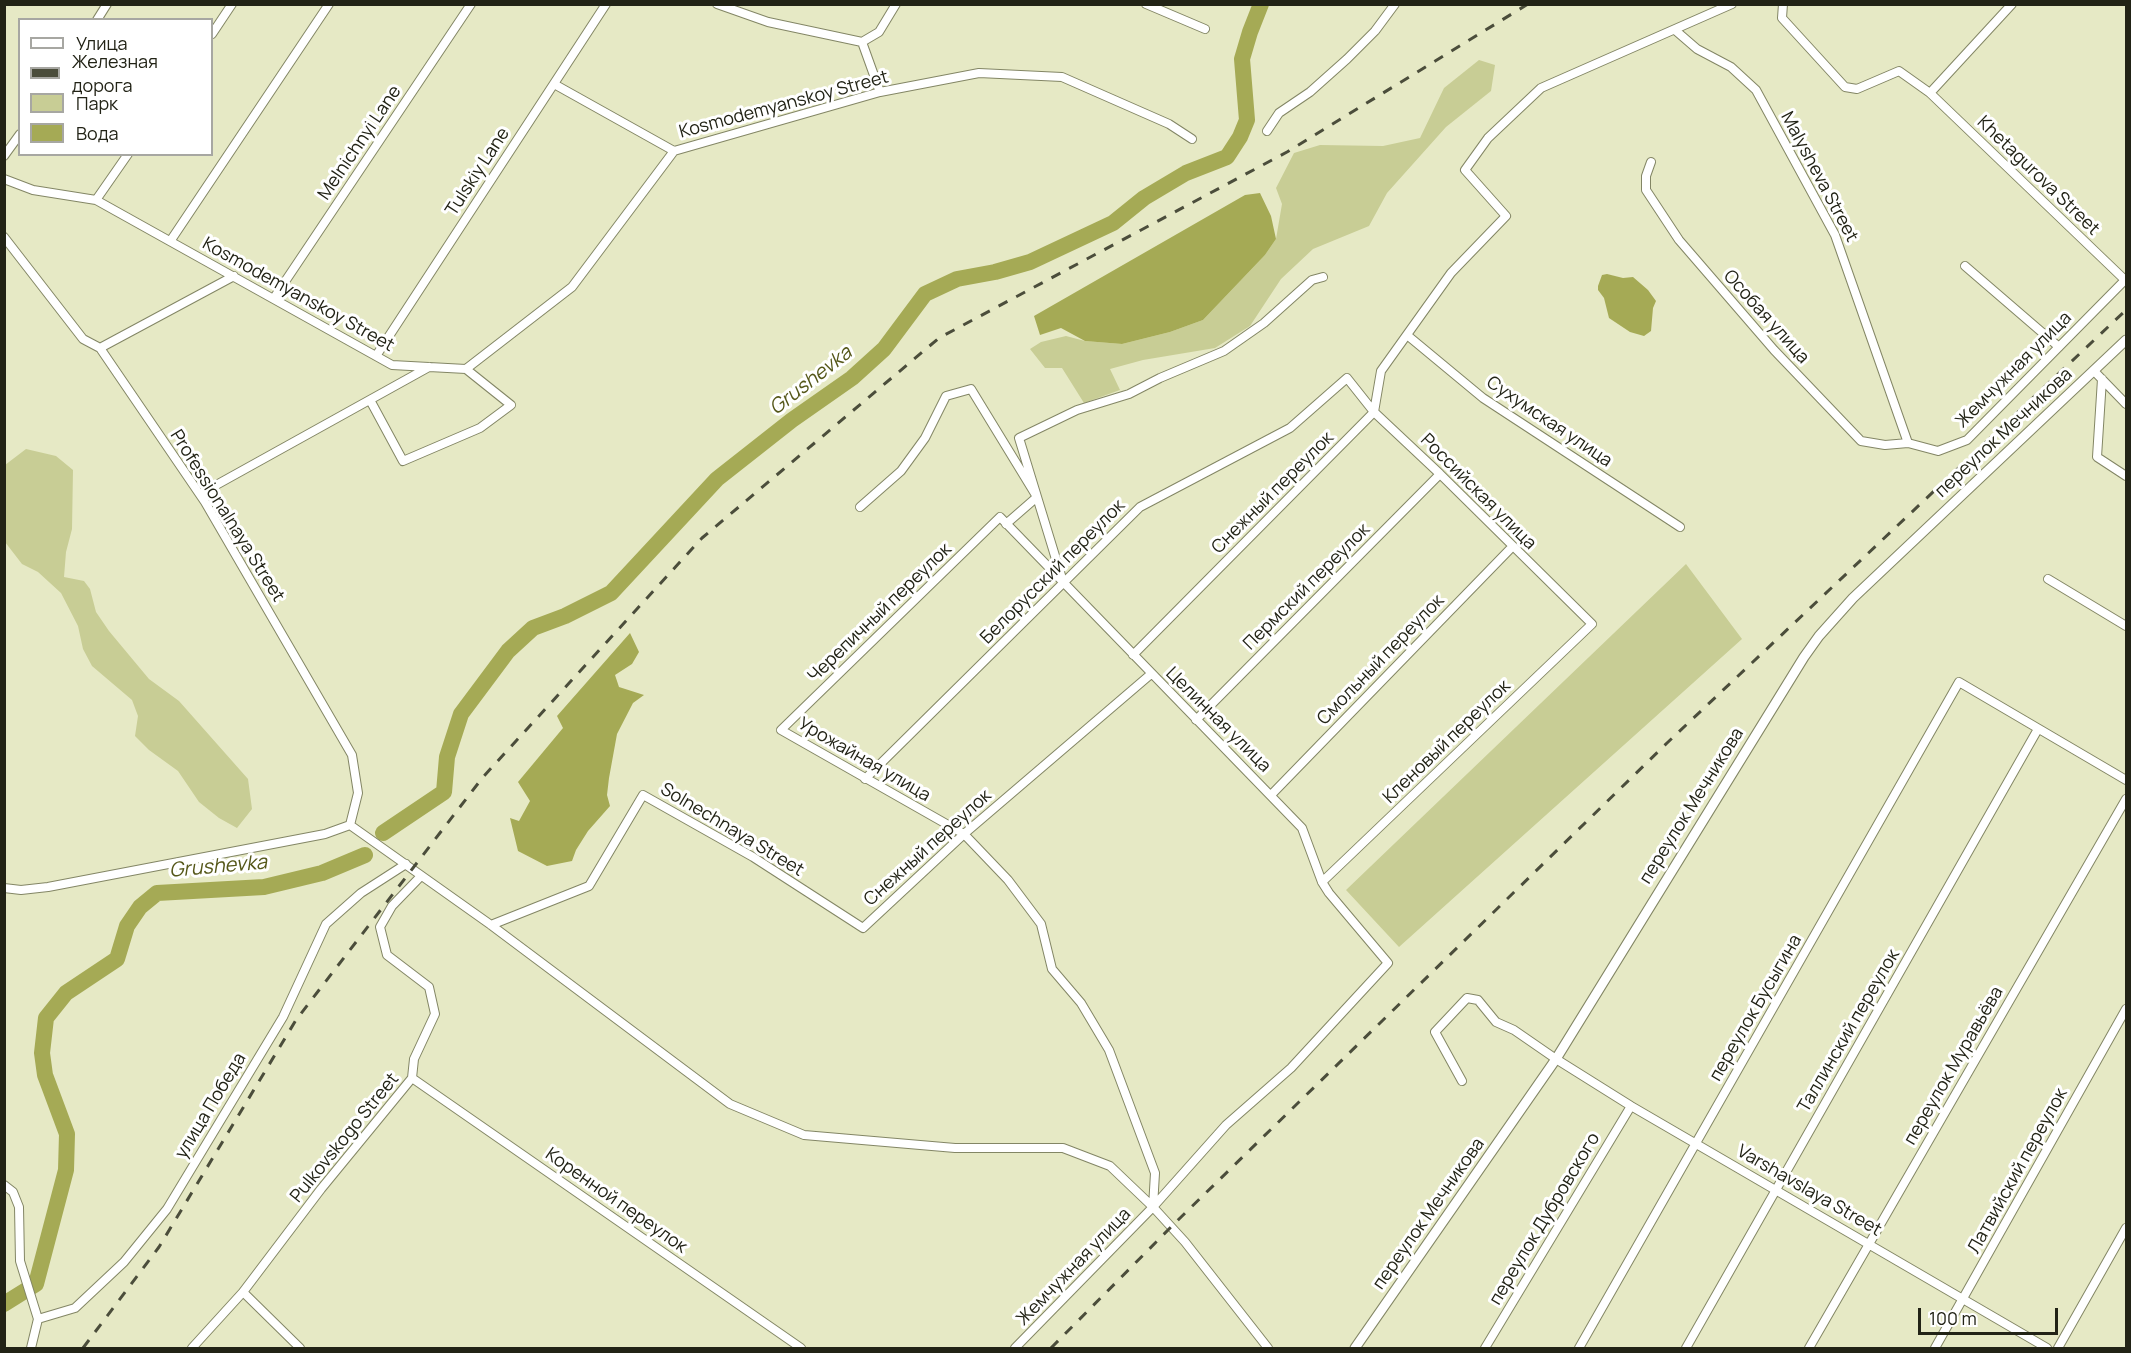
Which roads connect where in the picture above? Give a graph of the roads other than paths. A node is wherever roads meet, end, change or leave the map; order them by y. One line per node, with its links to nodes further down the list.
1 (107, 4): 13 (street)
2 (232, 4): 16 (street)
3 (329, 4): 31 (street)
4 (471, 4): 36 (street, Melnichnyi Lane)
5 (606, 4): 18 (street, Tulskiy Lane)
6 (717, 4): 17 (street)
7 (896, 4): 17 (street)
8 (1146, 4): 14 (street)
9 (1395, 4): 21 (street)
10 (1732, 4): 15 (street)
11 (1783, 4): 20 (street, Khetagurova Street)
12 (2012, 4): 20 (street)
13 (98, 18)
14 (1205, 28)
15 (1675, 30): 37 (street); 50 (street, Malysheva Street)
16 (213, 32)
17 (862, 42): 19 (street)
18 (554, 84): 24 (street); 41 (street, Tulskiy Lane)
19 (880, 92): 23 (street, Kosmodemyanskoy Street); 24 (street, Kosmodemyanskoy Street)
20 (1930, 93): 35 (street, Khetagurova Street)
21 (1267, 131)
22 (18, 137): 25 (street)
23 (1192, 139)
24 (674, 151): 43 (street, Kosmodemyanskoy Street)
25 (4, 156)
26 (127, 156): 29 (street)
27 (1652, 162): 50 (street, Особая улица)
28 (4, 179): 29 (street, Kosmodemyanskoy Street)
29 (96, 200): 31 (street, Kosmodemyanskoy Street)
30 (4, 237): 40 (street, Professionalnaya Street)
31 (171, 240): 33 (street, Kosmodemyanskoy Street)
32 (1965, 266): 39 (street)
33 (234, 276): 36 (street, Kosmodemyanskoy Street); 40 (street)
34 (1323, 277): 54 (street)
35 (2126, 280): 39 (street, Жемчужная улица)
36 (274, 298): 41 (street, Kosmodemyanskoy Street)
37 (1407, 335): 49 (street); 58 (street, Сухумская улица)
38 (2127, 340): 44 (street, переулок Мечникова)
39 (2059, 347): 50 (street, Жемчужная улица)
40 (100, 348): 53 (street, Professionalnaya Street)
41 (376, 356): 42 (street, Kosmodemyanskoy Street)
42 (429, 367): 43 (street, Kosmodemyanskoy Street); 47 (street)
43 (466, 369): 47 (street)
44 (2094, 371): 46 (street); 82 (street, переулок Мечникова)
45 (1347, 378): 49 (street, Российская улица); 61 (street, Белорусский переулок)
46 (2102, 380): 48 (street); 52 (street)
47 (370, 400): 53 (street)
48 (2127, 404)
49 (1374, 412): 51 (street, Российская улица); 64 (street, Снежный переулок)
50 (1908, 443)
51 (1440, 474): 59 (street, Российская улица); 66 (street, Пермский переулок)
52 (2127, 476)
53 (200, 494): 73 (street, Professionalnaya Street)
54 (1037, 497): 55 (street); 57 (street); 61 (street)
55 (860, 507)
56 (1000, 517): 57 (street, Целинная улица); 68 (street, Черепичный переулок)
57 (1006, 524): 61 (street, Целинная улица)
58 (1680, 527)
59 (1512, 547): 62 (street, Российская улица); 71 (street, Смольный переулок)
60 (2048, 579): 63 (street)
61 (1064, 583): 64 (street, Целинная улица); 69 (street, Белорусский переулок)
62 (1592, 624): 77 (street, Кленовый переулок)
63 (2127, 626)
64 (1133, 655): 65 (street, Целинная улица)
65 (1151, 674): 66 (street, Целинная улица); 74 (street, Снежный переулок)
66 (1196, 720): 71 (street, Целинная улица)
67 (2038, 729): 70 (street); 86 (street, переулок Бусыгина); 88 (street, Таллинский переулок)
68 (781, 730): 69 (street, Урожайная улица)
69 (865, 779): 74 (street, Урожайная улица)
70 (2127, 780)
71 (1271, 795): 77 (street, Целинная улица)
72 (2127, 799): 91 (street, переулок Муравьёва)
73 (350, 825): 75 (street); 78 (street)
74 (964, 834): 80 (street, Снежный переулок); 89 (street, Урожайная улица)
75 (405, 864): 76 (street); 94 (street, улица Победа)
76 (421, 876): 79 (street); 83 (street, Pulkovskogo Street)
77 (1322, 882): 89 (street, Целинная улица)
78 (4, 888)
79 (491, 925): 80 (street, Solnechnaya Street); 89 (street)
80 (863, 928)
81 (2127, 1009): 93 (street, Латвийский переулок)
82 (1556, 1059): 84 (street, Varshavslaya Street); 85 (street, Varshavslaya Street); 101 (street, переулок Мечникова)
83 (412, 1078): 92 (street, Pulkovskogo Street); 98 (street, Коренной переулок)
84 (1462, 1081)
85 (1631, 1106): 86 (street, Varshavslaya Street); 102 (street, переулок Дубровского)
86 (1695, 1143): 88 (street, Varshavslaya Street); 103 (street, переулок Бусыгина)
87 (4, 1185): 94 (street)
88 (1776, 1189): 91 (street, Varshavslaya Street); 104 (street, Таллинский переулок)
89 (1153, 1207): 99 (street, Жемчужная улица); 100 (street)
90 (2127, 1228): 108 (street)
91 (1868, 1244): 93 (street, Varshavslaya Street); 105 (street, переулок Муравьёва)
92 (243, 1292): 96 (street, Pulkovskogo Street); 97 (street)
93 (1962, 1299): 106 (street, Латвийский переулок); 107 (street, Varshavslaya Street)
94 (38, 1319): 95 (street)
95 (31, 1348)
96 (192, 1348)
97 (300, 1348)
98 (801, 1348)
99 (1015, 1348)
100 (1268, 1348)
101 (1355, 1348)
102 (1485, 1348)
103 (1579, 1348)
104 (1686, 1348)
105 (1809, 1348)
106 (1935, 1348)
107 (2047, 1348)
108 (2058, 1348)

